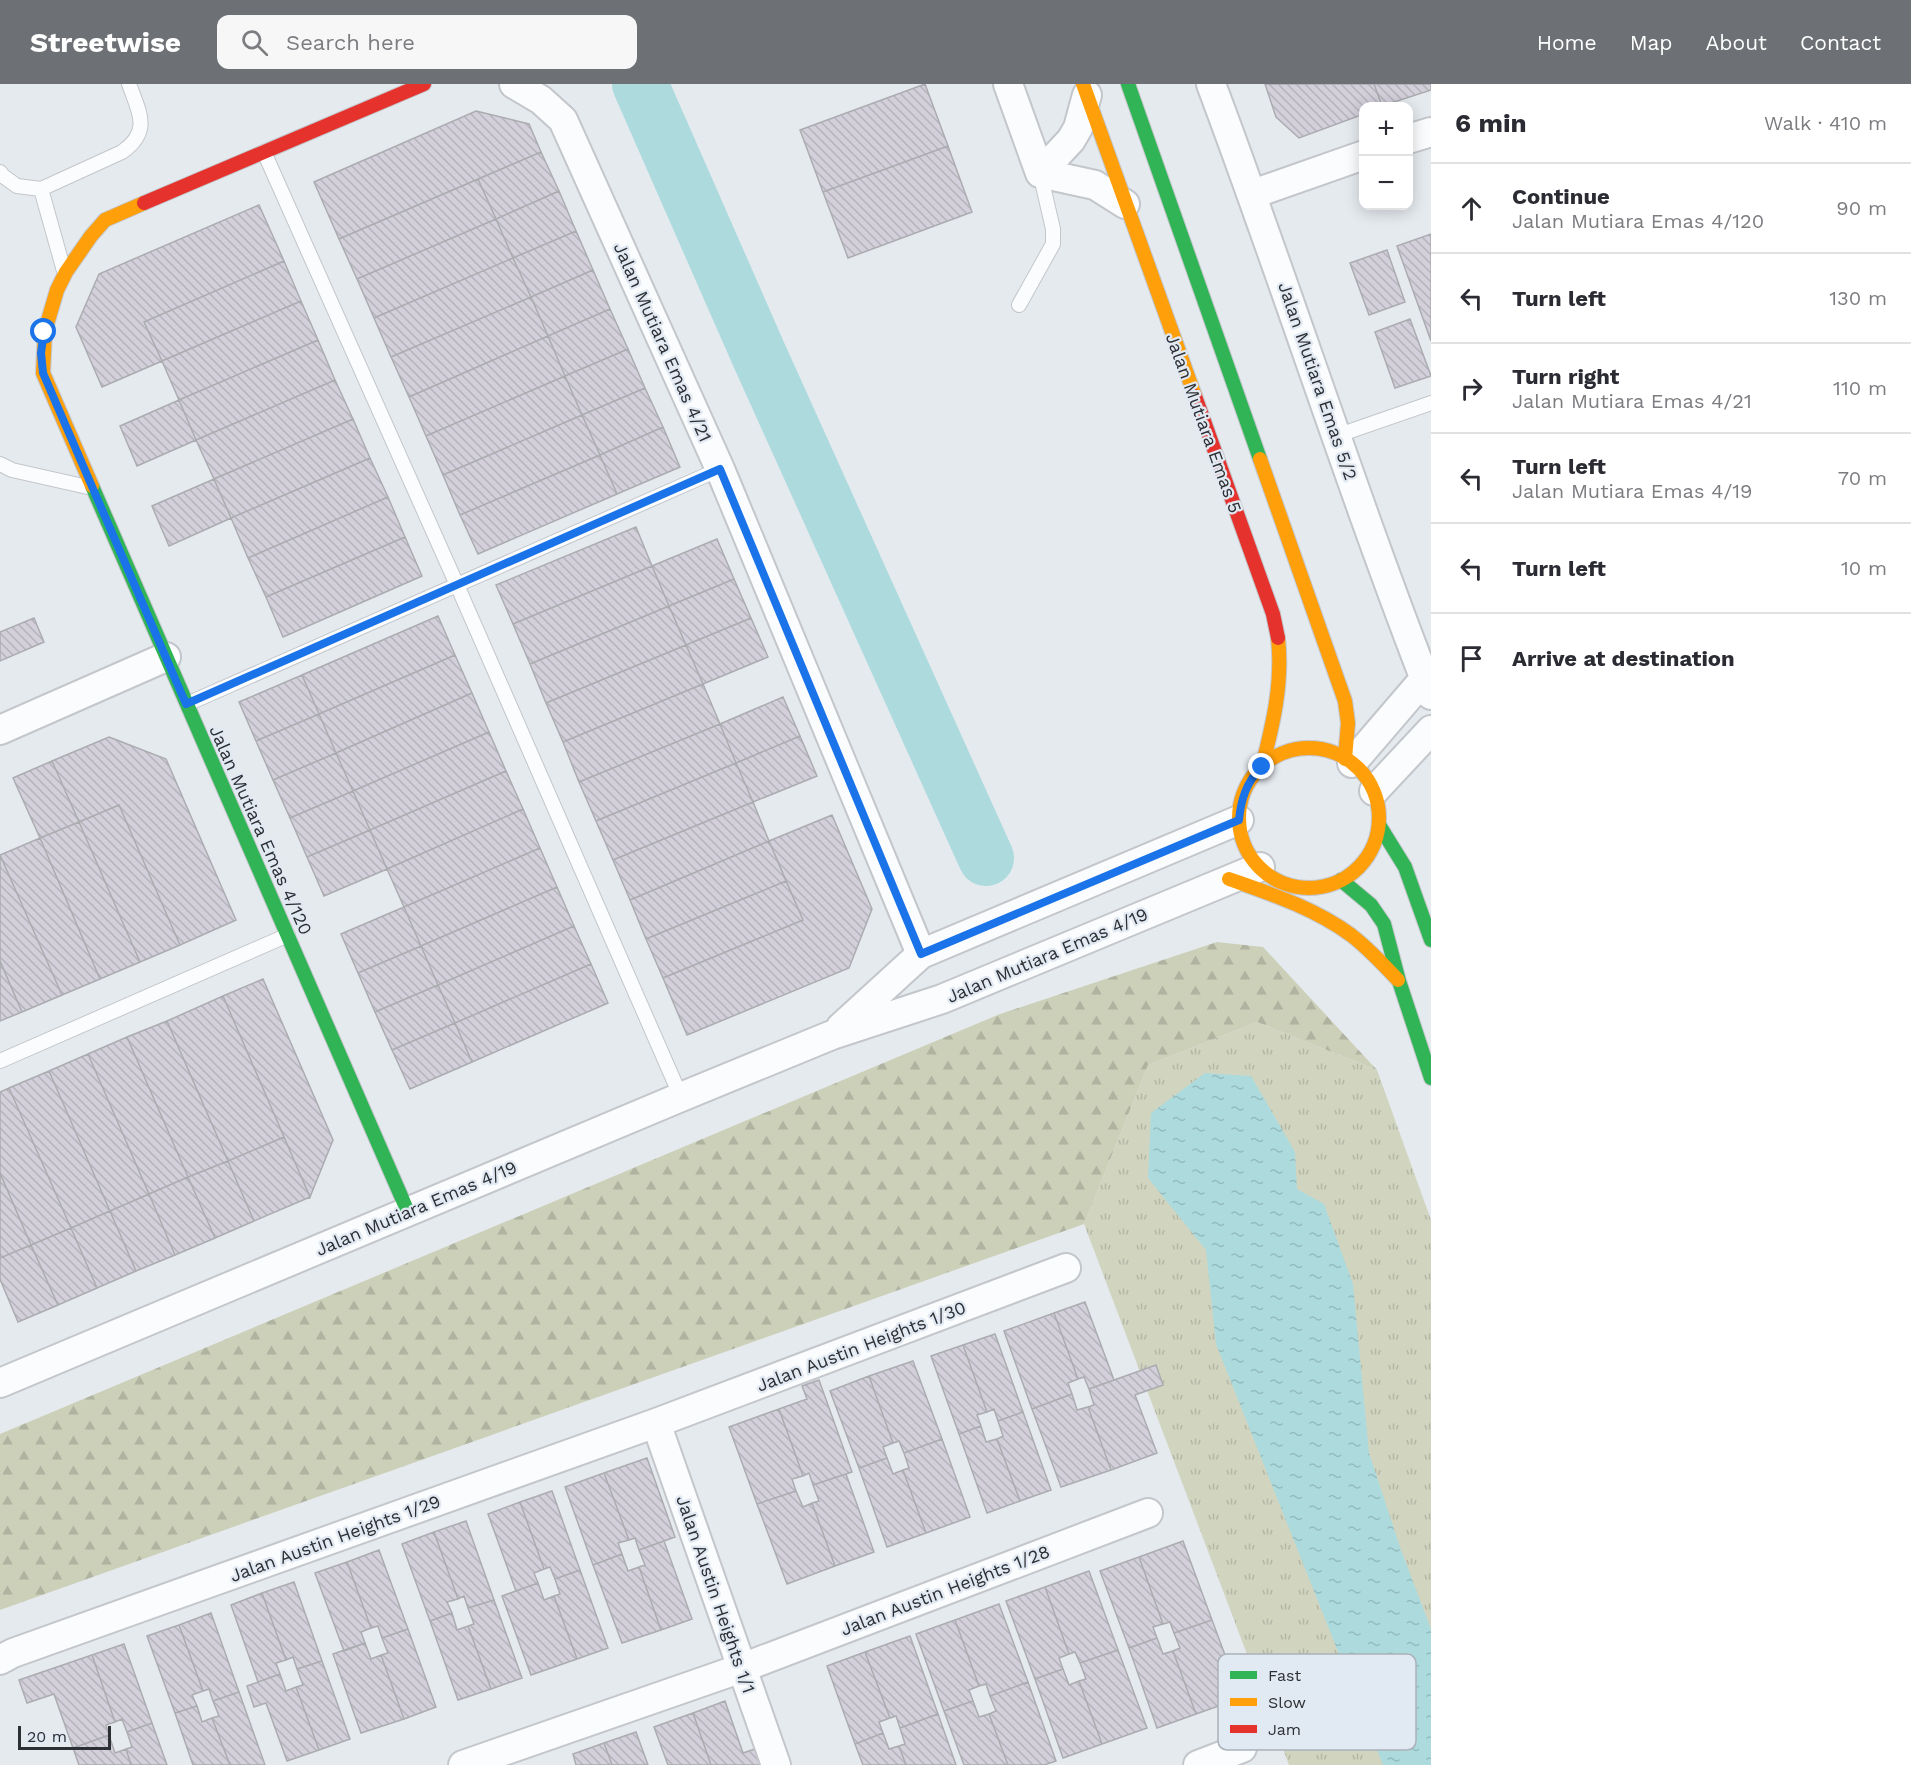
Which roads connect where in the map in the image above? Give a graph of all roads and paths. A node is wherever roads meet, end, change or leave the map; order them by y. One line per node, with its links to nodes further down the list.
1 (129, 84): 15 (lane)
2 (424, 84): 8 (street, Jalan Mutiara Emas 4/120)
3 (514, 84): 23 (street, Jalan Mutiara Emas 4/21)
4 (1008, 84): 14 (street)
5 (1128, 84): 31 (street)
6 (1211, 84): 16 (street, Jalan Mutiara Emas 5/2)
7 (1085, 89): 14 (street); 17 (street, Jalan Mutiara Emas 5)
8 (389, 90): 11 (street, Jalan Mutiara Emas 4/120)
9 (1431, 132): 10 (street)
10 (1413, 138)
11 (264, 151): 18 (street, Jalan Mutiara Emas 4/120); 25 (lane)
12 (1361, 156): 16 (street)
13 (0, 172): 15 (lane)
14 (1040, 173): 17 (street); 19 (lane)
15 (41, 189): 18 (lane)
16 (1252, 194): 21 (street, Jalan Mutiara Emas 5/2)
17 (1125, 204): 32 (street, Jalan Mutiara Emas 5)
18 (64, 274): 24 (street, Jalan Mutiara Emas 4/120)
19 (1019, 305)
20 (1431, 403): 21 (lane)
21 (1336, 436): 27 (street, Jalan Mutiara Emas 5/2)
22 (0, 464): 24 (lane)
23 (720, 469): 25 (lane); 41 (street, Jalan Mutiara Emas 4/21)
24 (94, 489): 26 (street, Jalan Mutiara Emas 4/120)
25 (457, 585): 28 (lane); 46 (lane)
26 (166, 657): 28 (street, Jalan Mutiara Emas 4/120); 29 (street)
27 (1429, 683): 31 (street)
28 (186, 704): 39 (street, Jalan Mutiara Emas 4/120)
29 (0, 730)
30 (1431, 730): 33 (street)
31 (1349, 761): 32 (street); 33 (street)
32 (1262, 767): 34 (street)
33 (1374, 791): 35 (street)
34 (1239, 820): 36 (street); 41 (street, Jalan Mutiara Emas 4/19)
35 (1379, 825): 38 (street); 40 (street)
36 (1260, 867): 37 (street, Jalan Mutiara Emas 4/19); 38 (street)
37 (1229, 879): 42 (street); 43 (street, Jalan Mutiara Emas 4/19)
38 (1341, 880): 42 (street)
39 (288, 935): 44 (lane); 47 (street, Jalan Mutiara Emas 4/120)
40 (1431, 940)
41 (921, 954): 43 (street, Jalan Mutiara Emas 4/19)
42 (1399, 981): 45 (street)
43 (832, 1035): 46 (street, Jalan Mutiara Emas 4/19)
44 (0, 1061)
45 (1431, 1078)
46 (681, 1097): 47 (street, Jalan Mutiara Emas 4/19)
47 (408, 1212): 49 (street, Jalan Mutiara Emas 4/19)
48 (1066, 1268): 50 (street, Jalan Austin Heights 1/30)
49 (0, 1383)
50 (656, 1423): 52 (street, Jalan Austin Heights 1/29); 53 (street, Jalan Austin Heights 1/1)
51 (1148, 1513): 53 (street, Jalan Austin Heights 1/28)
52 (7, 1657)
53 (742, 1668): 55 (street, Jalan Austin Heights 1/28); 56 (street, Jalan Austin Heights 1/1)
54 (1237, 1750): 57 (street)
55 (463, 1765)
56 (776, 1765)
57 (1198, 1765)

